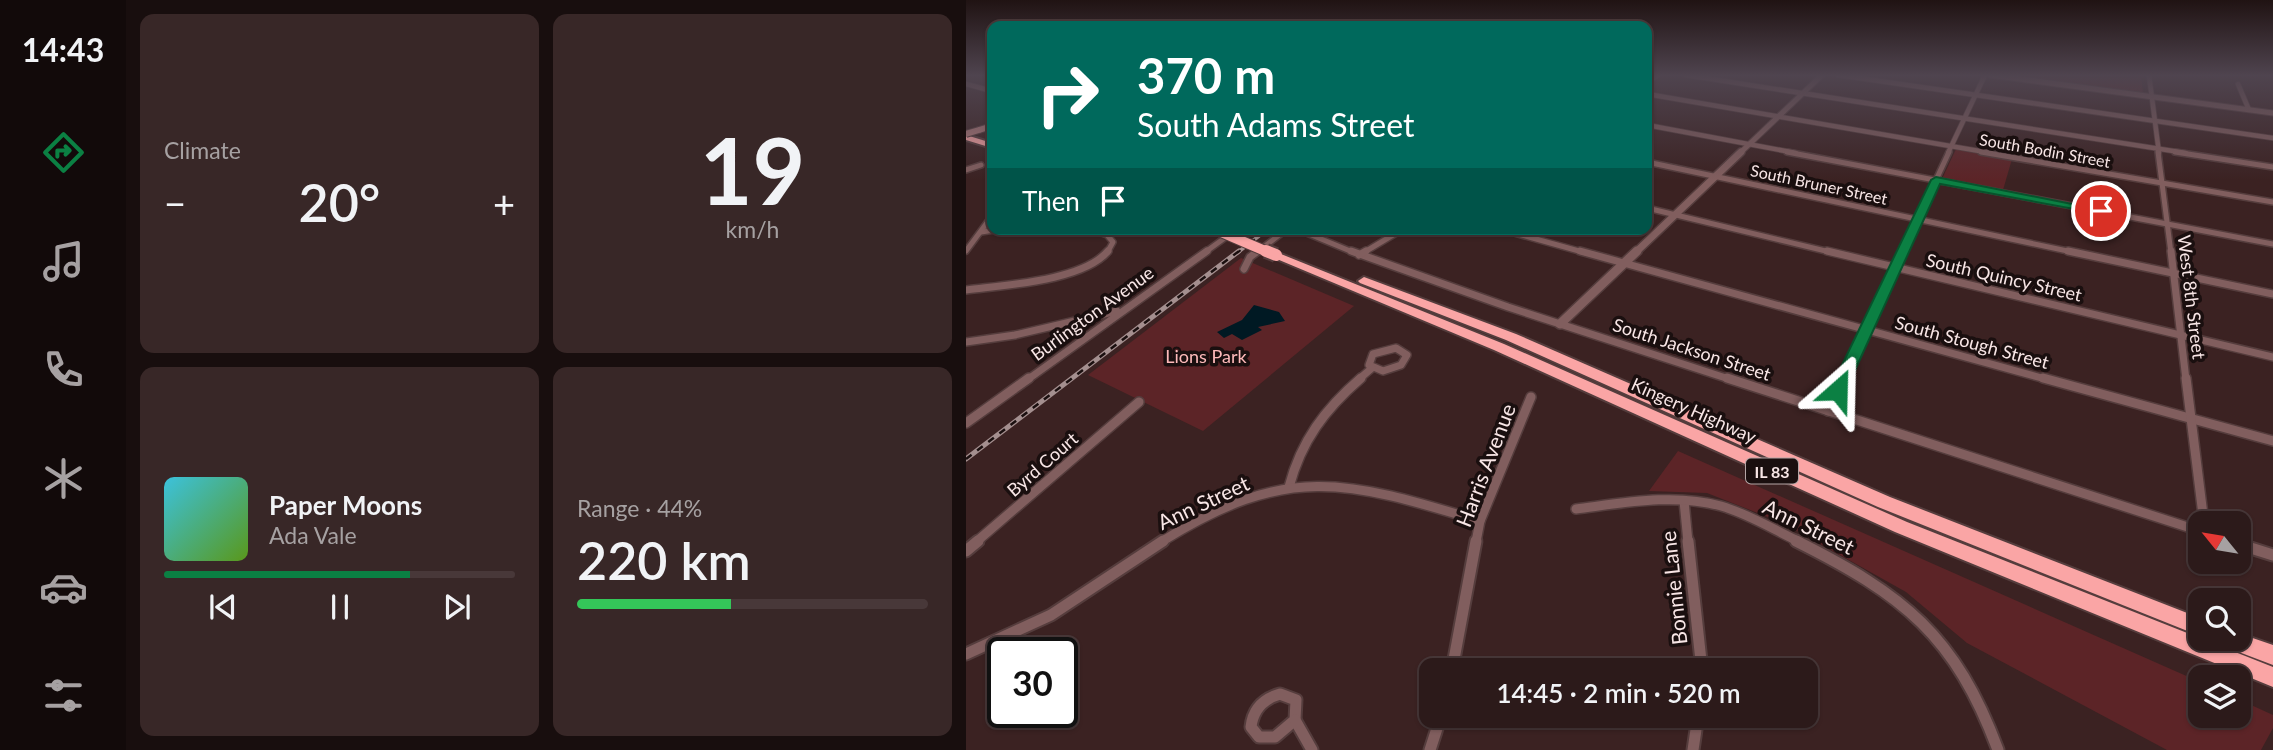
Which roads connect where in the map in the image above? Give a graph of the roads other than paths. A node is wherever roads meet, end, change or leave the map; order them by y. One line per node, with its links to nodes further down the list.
1 (1737, 110): 9 (street, South Bodin Street)
2 (1784, 110): 9 (street)
3 (1909, 110): 10 (street)
4 (1969, 110): 10 (street)
5 (2079, 110): 11 (street)
6 (2153, 110): 11 (street, West 8th Street)
7 (2249, 110): 8 (street)
8 (2273, 113)
9 (1777, 117): 18 (street); 19 (street, South Bodin Street)
10 (1965, 119): 19 (street); 20 (street)
11 (2154, 121): 15 (street); 20 (street, West 8th Street)
12 (1652, 126): 18 (street)
13 (987, 128): 14 (main road, bridge)
14 (966, 134): 16 (highway); 17 (highway)
15 (2273, 138)
16 (987, 139)
17 (987, 144)
18 (1748, 144): 25 (street); 26 (street)
19 (1952, 147): 26 (street); 27 (street, South Bodin Street)
20 (2158, 149): 23 (street); 27 (street, West 8th Street)
21 (1652, 163): 25 (street, South Bruner Street)
22 (981, 165): 24 (street)
23 (2273, 167)
24 (966, 170)
25 (1714, 176): 30 (street); 31 (street, South Bruner Street)
26 (1936, 180): 31 (street); 33 (street)
27 (2162, 183): 28 (street, South Bodin Street); 33 (street, West 8th Street)
28 (2273, 202)
29 (1652, 209): 30 (street, South Quincy Street)
30 (1674, 214): 44 (street); 51 (street, South Quincy Street)
31 (1918, 219): 51 (street); 53 (street, South Bruner Street)
32 (987, 223): 35 (street)
33 (2167, 224): 46 (street); 53 (street, West 8th Street)
34 (987, 231): 35 (street)
35 (981, 232): 47 (street)
36 (1107, 235): 54 (street)
37 (1229, 235): 56 (street, Burlington Avenue)
38 (1231, 235): 48 (highway, Kingery Highway / IL 83, bridge)
39 (1244, 235): 48 (highway, Kingery Highway / IL 83)
40 (1279, 235): 52 (street)
41 (1311, 235): 49 (street, South Jackson Street)
42 (1393, 235): 49 (street)
43 (1522, 235): 50 (street, South Stough Street)
44 (1652, 235)
45 (1652, 235): 50 (street)
46 (2273, 244)
47 (966, 251)
48 (1279, 252): 78 (highway, Kingery Highway / IL 83); 84 (highway, Kingery Highway / IL 83)
49 (1359, 255): 57 (street, South Jackson Street)
50 (1622, 263): 57 (street); 58 (street, South Stough Street)
51 (1895, 267): 58 (street); 59 (street, South Quincy Street)
52 (1244, 269)
53 (2174, 273): 55 (street, South Bruner Street); 59 (street, West 8th Street)
54 (966, 290)
55 (2273, 294)
56 (1124, 309): 60 (street); 67 (street, Burlington Avenue)
57 (1560, 324): 65 (street, South Jackson Street)
58 (1866, 329): 65 (street); 66 (street, South Stough Street)
59 (2181, 335): 61 (street, South Quincy Street); 66 (street, West 8th Street)
60 (966, 342)
61 (2273, 357)
62 (1373, 368): 62 (street); 69 (street)
63 (1531, 397): 73 (street, Harris Avenue)
64 (1139, 402): 76 (street, Byrd Court)
65 (1828, 411): 74 (street, South Jackson Street)
66 (2192, 418): 68 (street, South Stough Street); 72 (street, West 8th Street)
67 (966, 423)
68 (2273, 441)
69 (1289, 487): 73 (street, Ann Street); 81 (street, Ann Street)
70 (1684, 501): 71 (street, Ann Street); 83 (street, Bonnie Lane); 91 (street, Ann Street)
71 (1576, 509)
72 (2203, 511)
73 (1480, 521): 82 (street, Harris Avenue)
74 (2188, 527)
75 (2251, 548): 77 (street)
76 (966, 551)
77 (2273, 555)
78 (2188, 622)
79 (2251, 646): 80 (highway)
80 (2273, 653)
81 (966, 654)
82 (1454, 658)
83 (1701, 658)
84 (2273, 677)
85 (1295, 720): 88 (street)
86 (1437, 728): 89 (street)
87 (1697, 728): 90 (street)
88 (1312, 750)
89 (1430, 750)
90 (1693, 750)
91 (1998, 750)

